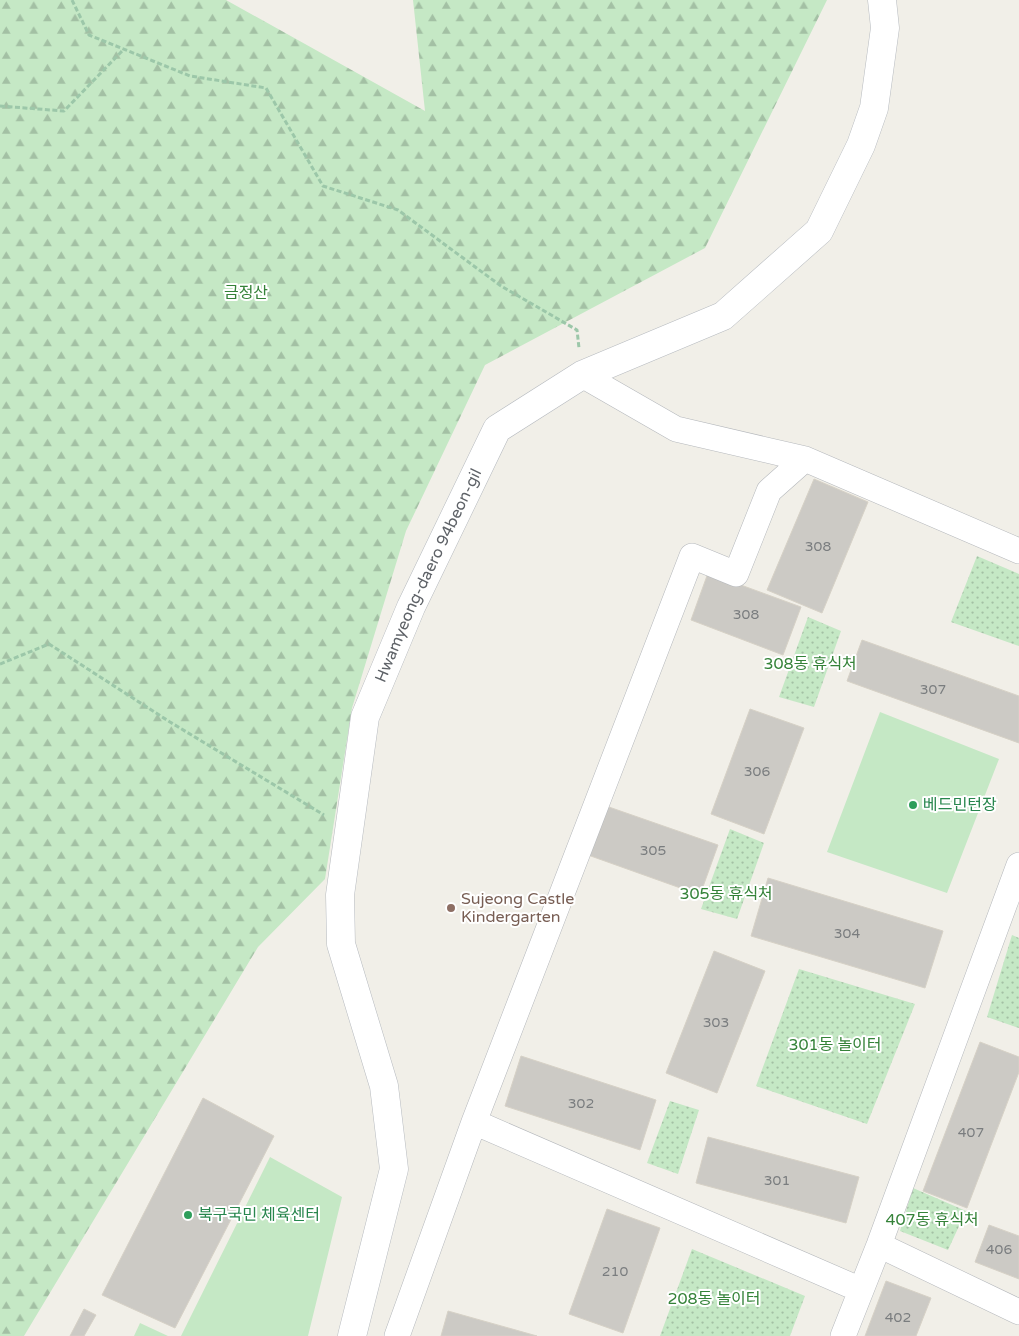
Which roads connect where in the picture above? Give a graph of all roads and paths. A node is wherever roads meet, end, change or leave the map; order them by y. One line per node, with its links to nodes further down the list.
1 (72, 0): 3 (path)
2 (882, 0): 5 (street, Hwamyeong-daero 94beon-gil)
3 (124, 49): 4 (path); 5 (path)
4 (0, 106)
5 (582, 376): 6 (street); 9 (street, Hwamyeong-daero 94beon-gil)
6 (805, 459): 7 (street); 11 (street)
7 (1019, 551)
8 (0, 664): 9 (path)
9 (349, 830): 15 (street, Hwamyeong-daero 94beon-gil)
10 (1019, 865): 12 (street)
11 (474, 1122): 13 (street); 16 (street)
12 (879, 1245): 13 (street); 14 (street)
13 (861, 1290): 17 (street)
14 (1019, 1312)
15 (352, 1336)
16 (397, 1336)
17 (843, 1336)

